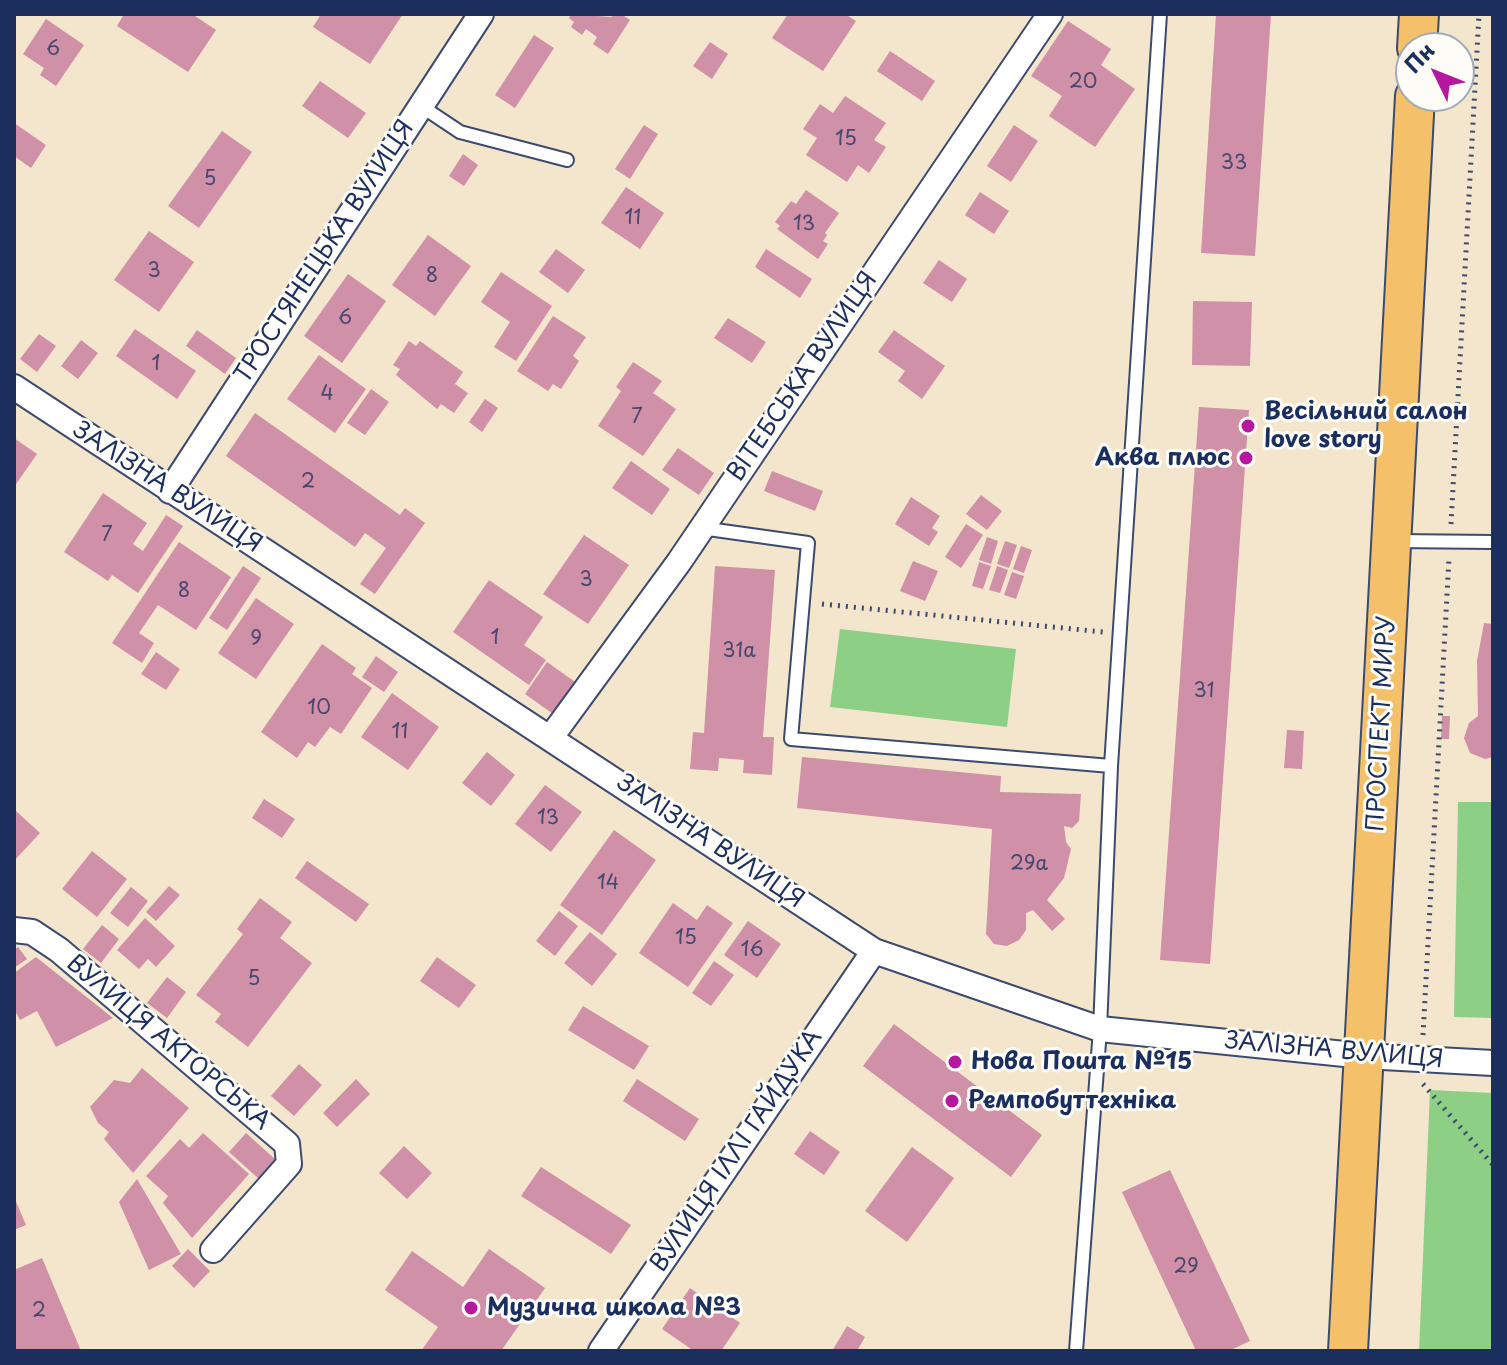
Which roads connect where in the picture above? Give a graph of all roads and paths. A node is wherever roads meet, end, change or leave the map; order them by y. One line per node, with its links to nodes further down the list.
1 (481, 14): 4 (street, ТРОСТЯНЕЦЬКА ВУЛИЦЯ)
2 (1050, 14): 9 (street, ВІТЕБСЬКА ВУЛИЦЯ)
3 (1160, 14): 13 (lane)
4 (421, 106): 6 (lane); 8 (street, ТРОСТЯНЕЦЬКА ВУЛИЦЯ)
5 (1414, 112): 10 (main road, ПРОСПЕКТ МИРУ)
6 (567, 160)
7 (14, 387): 8 (street, ЗАЛІЗНА ВУЛИЦЯ)
8 (170, 491): 14 (street, ЗАЛІЗНА ВУЛИЦЯ)
9 (701, 528): 12 (lane); 14 (street, ВІТЕБСЬКА ВУЛИЦЯ)
10 (1391, 541): 11 (lane); 19 (main road, ПРОСПЕКТ МИРУ)
11 (1493, 542)
12 (803, 602): 13 (path); 15 (lane)
13 (1119, 634): 15 (lane)
14 (551, 737): 17 (street, ЗАЛІЗНА ВУЛИЦЯ)
15 (1111, 766): 18 (lane)
16 (16, 927): 23 (street, ВУЛИЦЯ АКТОРСЬКА)
17 (874, 951): 18 (street, ЗАЛІЗНА ВУЛИЦЯ); 24 (street, ВУЛИЦЯ ІЛЛІ ГАЙДУКА)
18 (1100, 1029): 19 (street, ЗАЛІЗНА ВУЛИЦЯ); 25 (lane)
19 (1364, 1056): 20 (street, ЗАЛІЗНА ВУЛИЦЯ); 26 (main road, ПРОСПЕКТ МИРУ)
20 (1422, 1059): 21 (street, ЗАЛІЗНА ВУЛИЦЯ); 22 (path)
21 (1493, 1063)
22 (1493, 1165)
23 (213, 1250)
24 (609, 1348)
25 (1076, 1351)
26 (1348, 1351)

